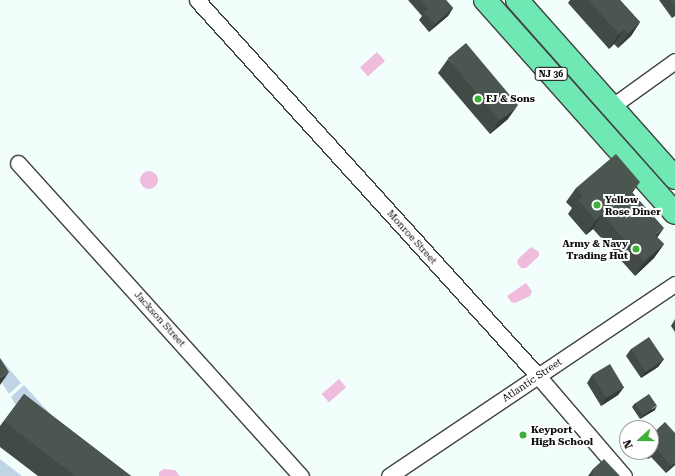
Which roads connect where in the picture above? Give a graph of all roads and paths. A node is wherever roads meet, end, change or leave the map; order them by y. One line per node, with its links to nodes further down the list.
1 (198, 0): 10 (street, Monroe Street)
2 (485, 0): 8 (highway, NJ 36)
3 (517, 0): 5 (highway, NJ 36)
4 (675, 61): 5 (street)
5 (611, 107): 7 (highway, NJ 36)
6 (18, 163): 11 (street, Jackson Street)
7 (675, 178)
8 (675, 213)
9 (675, 284): 10 (street, Atlantic Street)
10 (538, 376): 12 (street, Atlantic Street); 13 (street, Monroe Street)
11 (301, 476)
12 (389, 476)
13 (624, 476)

